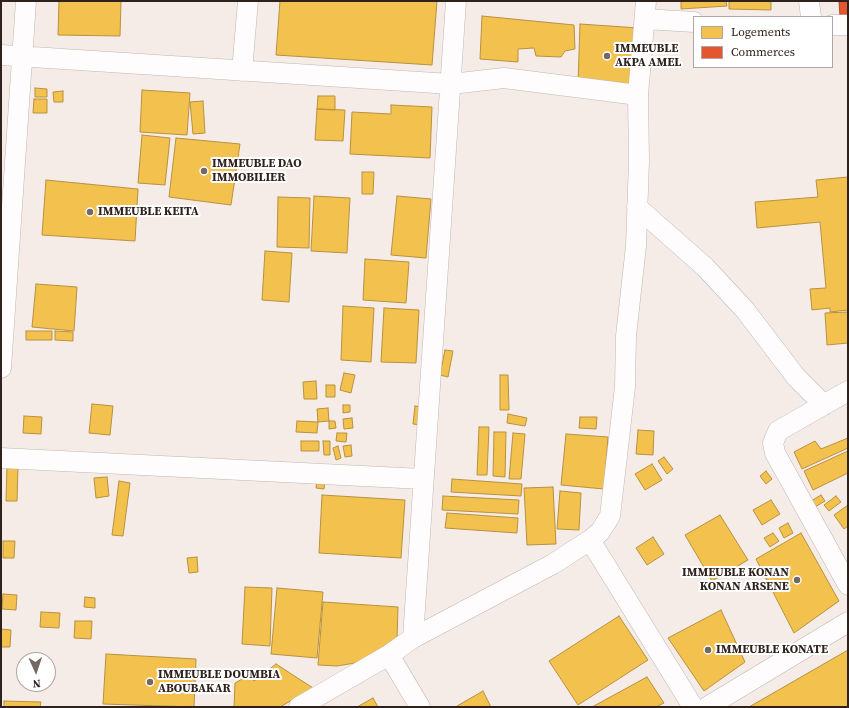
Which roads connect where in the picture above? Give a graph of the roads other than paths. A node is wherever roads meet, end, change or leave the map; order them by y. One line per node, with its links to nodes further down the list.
1 (26, 1): 11 (street)
2 (248, 1): 12 (street)
3 (456, 1): 13 (street)
4 (809, 1): 6 (street)
5 (646, 10): 7 (street); 14 (street)
6 (811, 16)
7 (693, 22)
8 (848, 24): 9 (street)
9 (833, 25)
10 (1, 55): 11 (street)
11 (23, 57): 12 (street); 16 (street)
12 (242, 71): 13 (street)
13 (451, 84): 14 (street); 20 (street)
14 (638, 95): 15 (street)
15 (637, 207): 18 (street); 21 (street)
16 (1, 368)
17 (848, 390): 18 (street)
18 (824, 405): 22 (street)
19 (1, 458): 20 (street)
20 (422, 479): 24 (street)
21 (590, 540): 24 (street); 28 (street)
22 (848, 585)
23 (848, 622): 29 (street)
24 (413, 638): 25 (street)
25 (389, 655): 26 (street); 27 (street)
26 (299, 707)
27 (420, 707)
28 (693, 707)
29 (707, 707)

